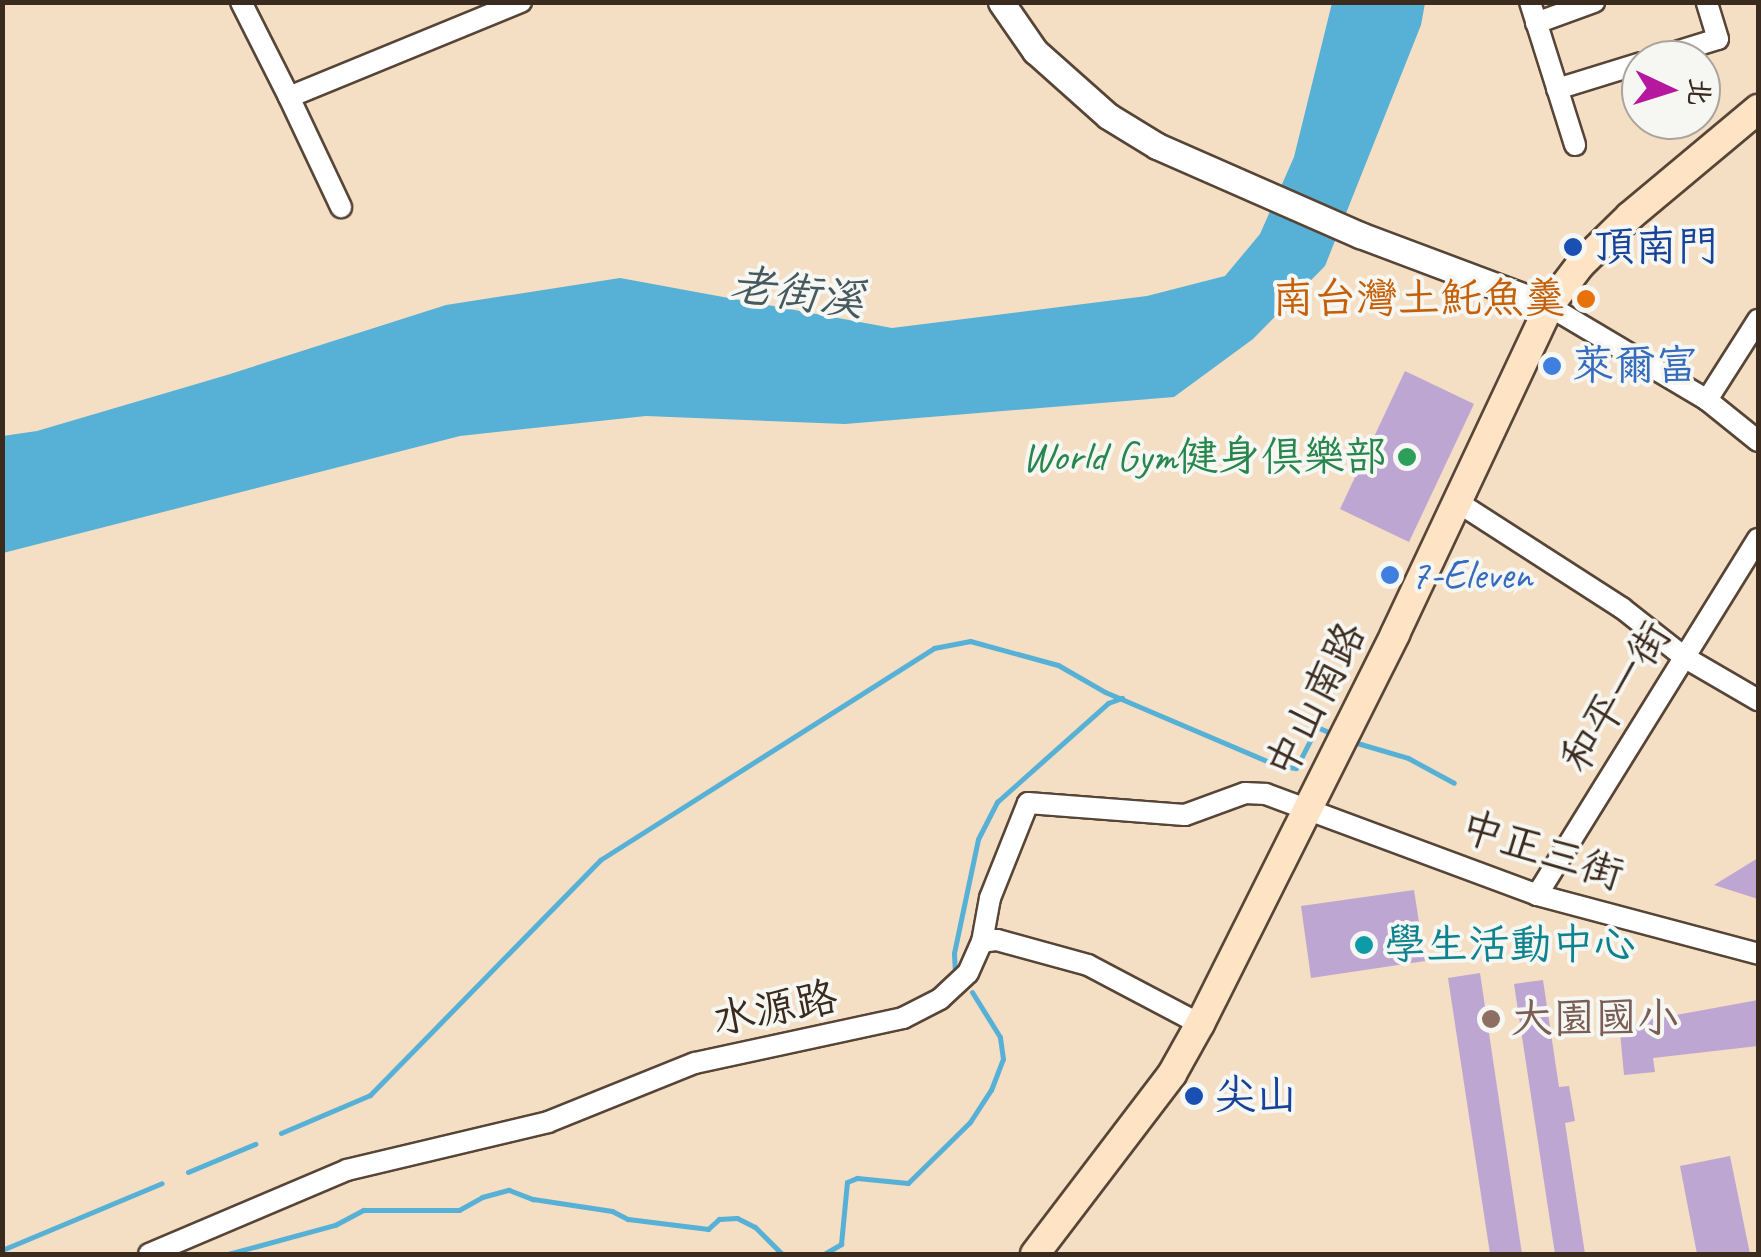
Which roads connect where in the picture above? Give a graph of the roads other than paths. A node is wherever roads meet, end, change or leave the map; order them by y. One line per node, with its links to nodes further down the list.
1 (241, 2): 10 (street)
2 (520, 2): 10 (street)
3 (1000, 2): 14 (street)
4 (1594, 2): 6 (street)
5 (1708, 2): 7 (street)
6 (1533, 12): 9 (street)
7 (1715, 40)
8 (1621, 69): 9 (street)
9 (1557, 88): 12 (street)
10 (288, 96): 13 (street)
11 (1754, 119): 14 (main road, 中山南路)
12 (1575, 145)
13 (341, 207)
14 (1549, 306): 16 (street); 18 (main road, 中山南路)
15 (1758, 320): 16 (street)
16 (1707, 400): 17 (street)
17 (1758, 441)
18 (1459, 503): 20 (street); 22 (main road, 中山南路)
19 (1758, 539): 20 (street, 和平一街)
20 (1684, 657): 21 (street); 23 (street, 和平一街)
21 (1758, 700)
22 (1306, 807): 23 (street, 中正三街); 24 (street, 水源路); 26 (main road, 中山南路)
23 (1536, 895): 25 (street, 中正三街)
24 (982, 942): 26 (street); 27 (street, 水源路)
25 (1758, 954)
26 (1200, 1024): 28 (main road, 中山南路)
27 (149, 1254)
28 (1035, 1254)

